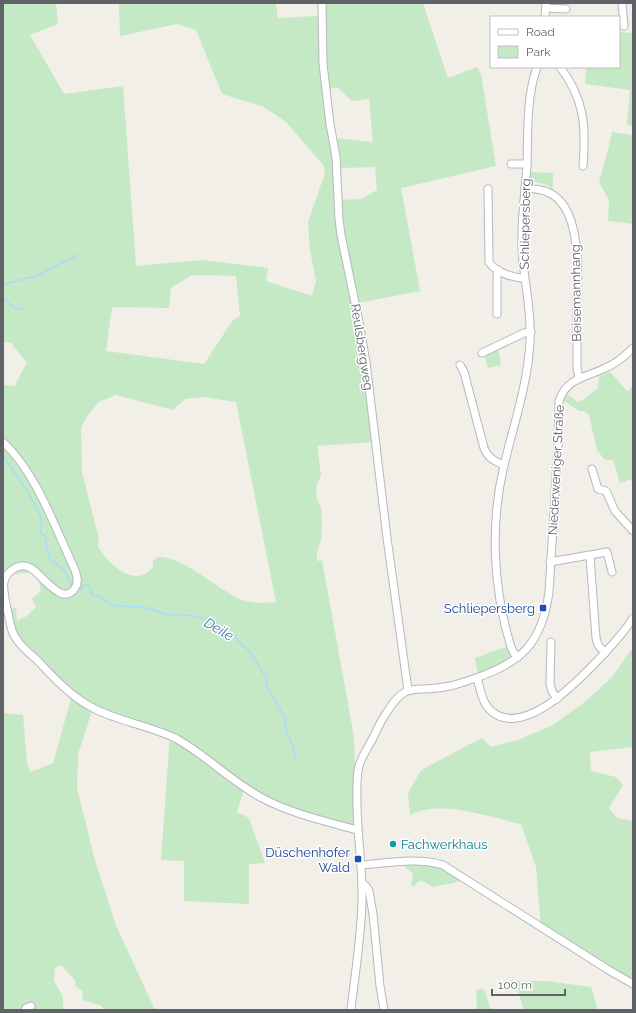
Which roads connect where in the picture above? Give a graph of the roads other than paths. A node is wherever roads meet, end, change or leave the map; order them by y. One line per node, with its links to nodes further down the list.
1 (322, 3): 34 (street, Reulsbergweg)
2 (622, 3): 6 (street)
3 (546, 6): 4 (street); 5 (street)
4 (566, 9)
5 (545, 16)
6 (624, 26)
7 (537, 68): 10 (street, Schliepersberg)
8 (561, 68): 11 (street)
9 (511, 164): 10 (street, Schliepersberg)
10 (527, 164): 12 (street, Schliepersberg)
11 (583, 166)
12 (525, 188): 15 (street, Schliepersberg); 21 (street, Beisemannhang)
13 (488, 189): 14 (street)
14 (498, 270): 15 (street); 16 (street)
15 (524, 278): 17 (street, Schliepersberg)
16 (497, 314)
17 (530, 332): 19 (street); 23 (street, Schliepersberg)
18 (633, 348): 21 (street, Niederweniger Straße)
19 (482, 352)
20 (460, 365): 23 (street)
21 (579, 378): 27 (street, Niederweniger Straße)
22 (3, 442): 36 (street)
23 (504, 465): 32 (street, Schliepersberg)
24 (592, 469): 25 (street)
25 (633, 530)
26 (590, 556): 27 (street); 28 (street); 31 (street)
27 (550, 562): 32 (street, Niederweniger Straße)
28 (612, 572)
29 (633, 618): 31 (street)
30 (551, 642): 35 (street)
31 (604, 653): 35 (street)
32 (518, 657): 33 (street, Niederweniger Straße)
33 (477, 678): 34 (street, Niederweniger Straße); 35 (street)
34 (408, 690): 36 (street)
35 (557, 699)
36 (358, 830): 37 (street)
37 (361, 865): 38 (street); 39 (street)
38 (362, 883): 40 (street); 41 (street)
39 (633, 984)
40 (350, 1010)
41 (384, 1010)

